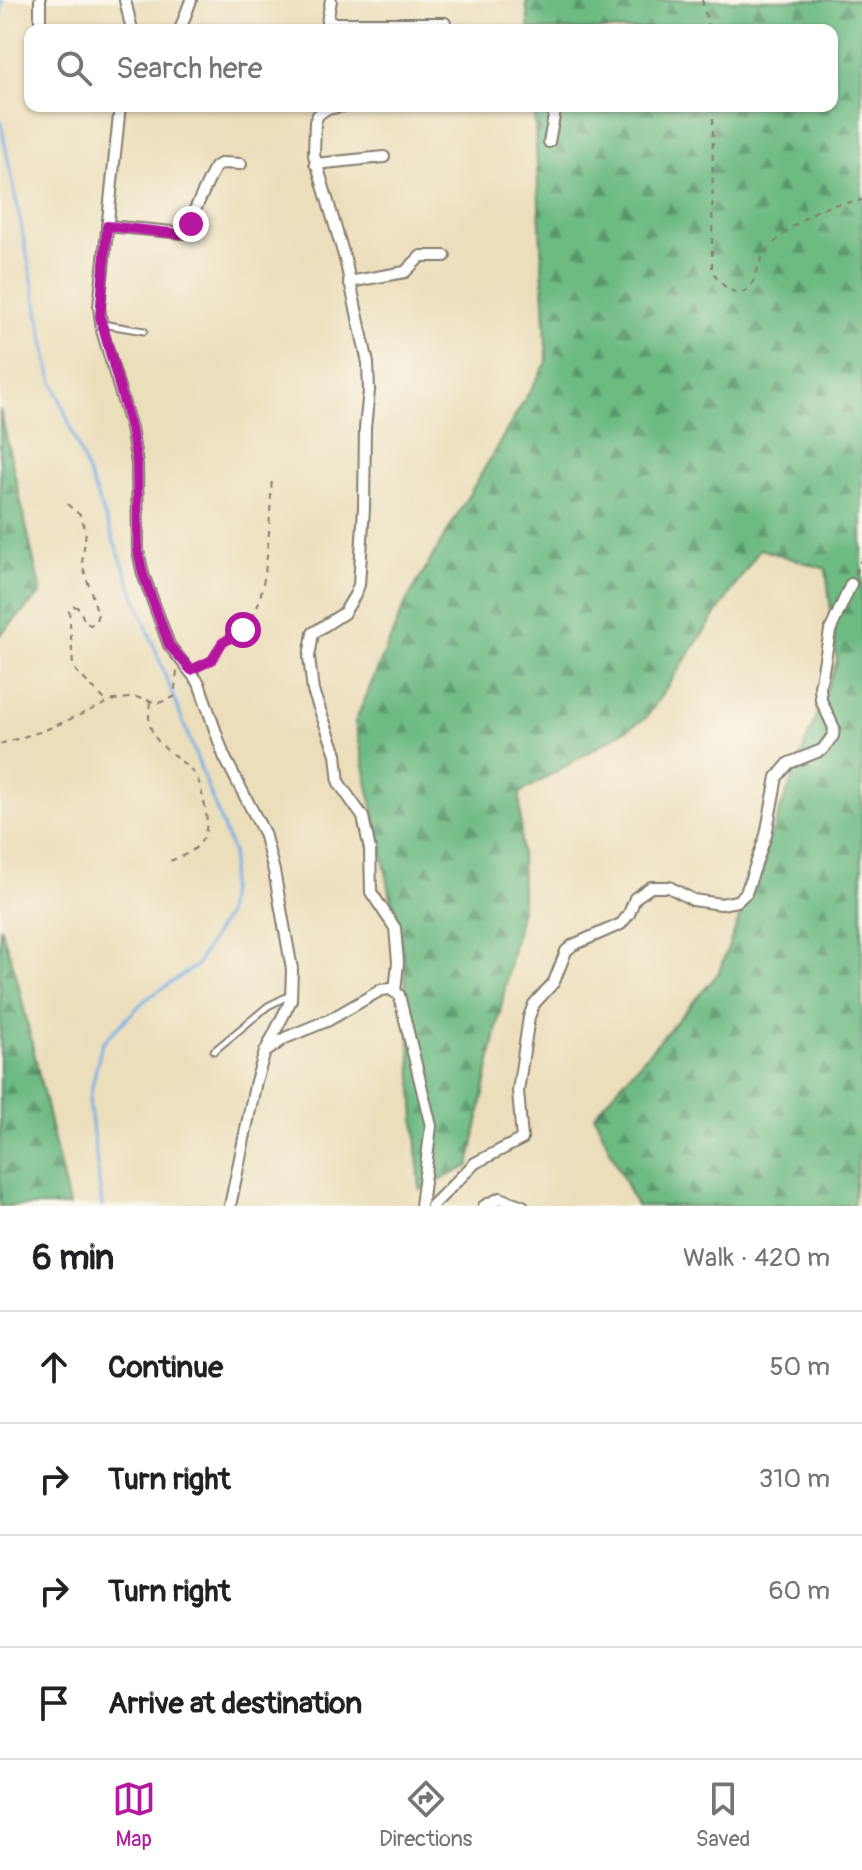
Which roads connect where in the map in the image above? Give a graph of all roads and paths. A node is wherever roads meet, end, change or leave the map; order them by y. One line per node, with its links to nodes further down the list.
1 (40, 0): 7 (street)
2 (125, 0): 8 (street)
3 (191, 0): 9 (street)
4 (331, 0): 10 (street)
5 (702, 0): 12 (path)
6 (445, 23): 11 (street)
7 (40, 24)
8 (131, 24)
9 (182, 24)
10 (327, 24)
11 (415, 24)
12 (708, 24)
13 (119, 112): 22 (street)
14 (319, 112): 20 (street)
15 (555, 112): 17 (street)
16 (713, 112): 21 (path)
17 (549, 142)
18 (384, 157): 20 (street)
19 (241, 164): 22 (street)
20 (315, 164): 24 (street)
21 (862, 200)
22 (107, 226): 25 (street)
23 (445, 256): 24 (street)
24 (349, 282): 37 (street)
25 (101, 323): 26 (lane); 31 (street)
26 (144, 331)
27 (272, 478): 32 (path)
28 (67, 504): 34 (path)
29 (862, 557): 30 (path)
30 (851, 584): 41 (street)
31 (178, 657): 32 (street); 33 (path)
32 (191, 670): 38 (street)
33 (150, 701): 34 (path); 36 (path)
34 (108, 703): 35 (path)
35 (0, 744)
36 (166, 862)
37 (395, 992): 40 (street); 41 (street)
38 (292, 994): 39 (lane); 40 (street)
39 (214, 1051)
40 (265, 1052): 42 (street)
41 (426, 1205)
42 (230, 1206)
43 (484, 1206): 44 (street)
44 (523, 1206)

